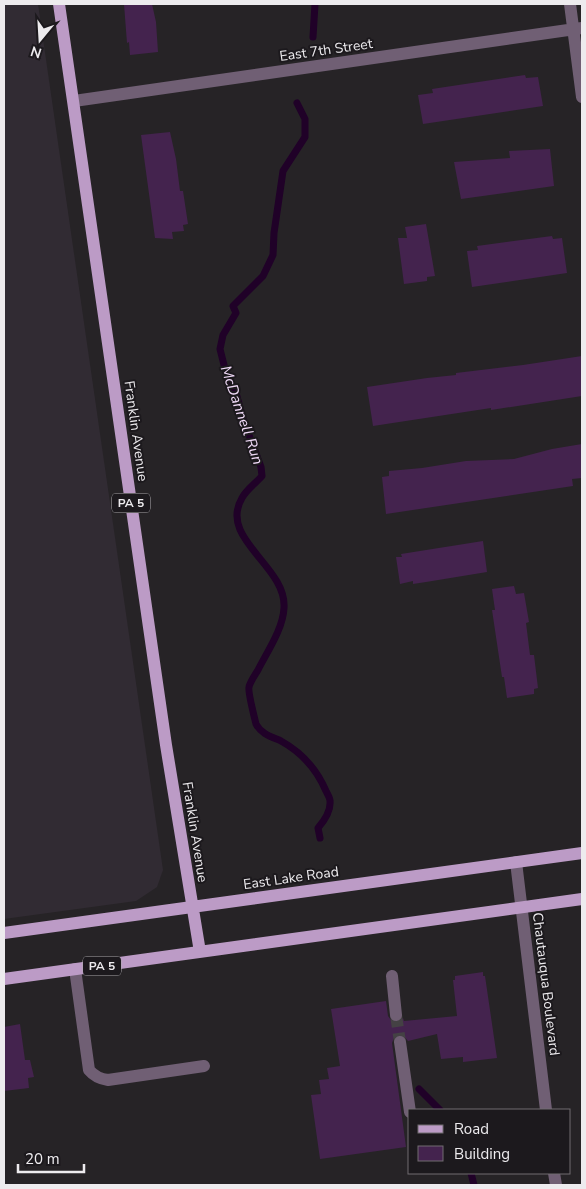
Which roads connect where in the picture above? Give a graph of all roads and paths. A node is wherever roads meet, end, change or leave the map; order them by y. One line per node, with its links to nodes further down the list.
1 (59, 4): 5 (main road, Franklin Avenue / PA 5)
2 (570, 4): 3 (street)
3 (578, 29): 4 (street); 5 (street, East 7th Street)
4 (582, 97)
5 (74, 101): 9 (main road, Franklin Avenue / PA 5)
6 (582, 853): 7 (main road, East Lake Road)
7 (516, 862): 9 (main road, East Lake Road); 10 (street, Chautauqua Boulevard)
8 (582, 899): 10 (main road)
9 (193, 907): 11 (main road, East Lake Road); 12 (main road, Franklin Avenue / PA 5)
10 (521, 908): 12 (main road); 20 (street, Chautauqua Boulevard)
11 (4, 933)
12 (200, 952): 13 (main road, PA 5)
13 (75, 969): 15 (main road, PA 5); 18 (street)
14 (392, 976): 16 (street)
15 (4, 979)
16 (396, 1015)
17 (400, 1042): 19 (street)
18 (204, 1066)
19 (410, 1109)
20 (546, 1109)

